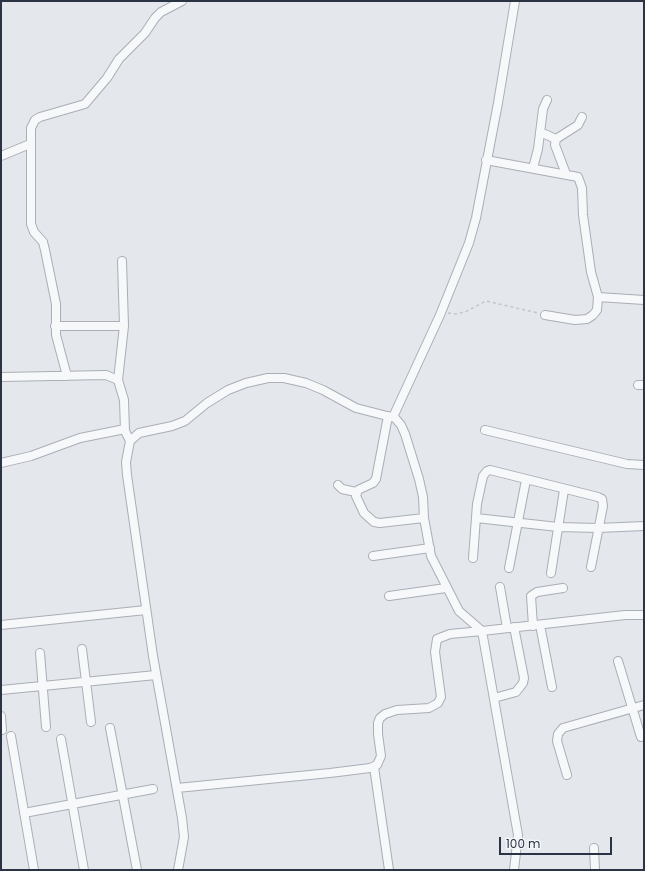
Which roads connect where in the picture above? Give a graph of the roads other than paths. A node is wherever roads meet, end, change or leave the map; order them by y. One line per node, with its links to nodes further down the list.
1 (182, 1): 7 (street)
2 (515, 1): 9 (street)
3 (547, 100): 5 (street)
4 (582, 118): 6 (street)
5 (540, 132): 6 (street); 10 (street)
6 (556, 139): 11 (street)
7 (30, 144): 8 (street); 16 (street)
8 (1, 156)
9 (486, 160): 10 (street); 21 (street)
10 (533, 168): 11 (street)
11 (566, 174): 13 (street)
12 (122, 261): 17 (street)
13 (598, 297): 14 (street); 15 (street)
14 (644, 300)
15 (545, 315)
16 (55, 326): 17 (street); 18 (street)
17 (124, 326): 20 (street)
18 (67, 376): 19 (street); 20 (street)
19 (1, 377)
20 (118, 380): 22 (street)
21 (390, 417): 24 (street); 30 (street); 31 (street)
22 (125, 429): 24 (street); 25 (street)
23 (486, 430): 26 (street)
24 (130, 441): 47 (street)
25 (1, 463)
26 (644, 465)
27 (526, 480): 29 (street); 32 (street); 33 (street)
28 (338, 485): 30 (street)
29 (564, 490): 35 (street); 36 (street)
30 (356, 492): 31 (street)
31 (424, 518): 37 (street)
32 (476, 518): 33 (street); 39 (street)
33 (518, 523): 35 (street); 41 (street)
34 (644, 526): 36 (street)
35 (558, 527): 36 (street); 42 (street)
36 (598, 528): 40 (street)
37 (430, 548): 38 (street); 44 (street)
38 (373, 556)
39 (473, 558)
40 (591, 567)
41 (509, 568)
42 (551, 573)
43 (500, 587): 51 (street)
44 (446, 588): 46 (street); 52 (street)
45 (563, 588): 50 (street)
46 (389, 596)
47 (146, 610): 49 (street); 56 (street)
48 (644, 615): 50 (street)
49 (1, 625)
50 (537, 625): 51 (street); 59 (street)
51 (511, 628): 52 (street); 61 (street)
52 (482, 631): 61 (street); 72 (street)
53 (82, 649): 57 (street)
54 (40, 653): 58 (street)
55 (618, 661): 63 (street)
56 (156, 675): 57 (street); 74 (street)
57 (86, 682): 58 (street); 65 (street)
58 (42, 686): 60 (street); 66 (street)
59 (552, 687)
60 (1, 690)
61 (494, 698): 85 (street)
62 (644, 705): 63 (street)
63 (633, 708): 70 (street); 73 (street)
64 (1, 716): 68 (street)
65 (91, 722)
66 (46, 726)
67 (110, 728): 76 (street)
68 (2, 730)
69 (11, 736): 78 (street)
70 (641, 737)
71 (61, 739): 77 (street)
72 (374, 767): 74 (street); 84 (street)
73 (567, 775)
74 (177, 788): 83 (street)
75 (153, 790): 76 (street)
76 (123, 795): 77 (street); 82 (street)
77 (73, 804): 78 (street); 81 (street)
78 (24, 813): 80 (street)
79 (594, 848): 86 (street)
80 (34, 870)
81 (84, 870)
82 (137, 870)
83 (178, 870)
84 (389, 870)
85 (514, 870)
86 (595, 870)

